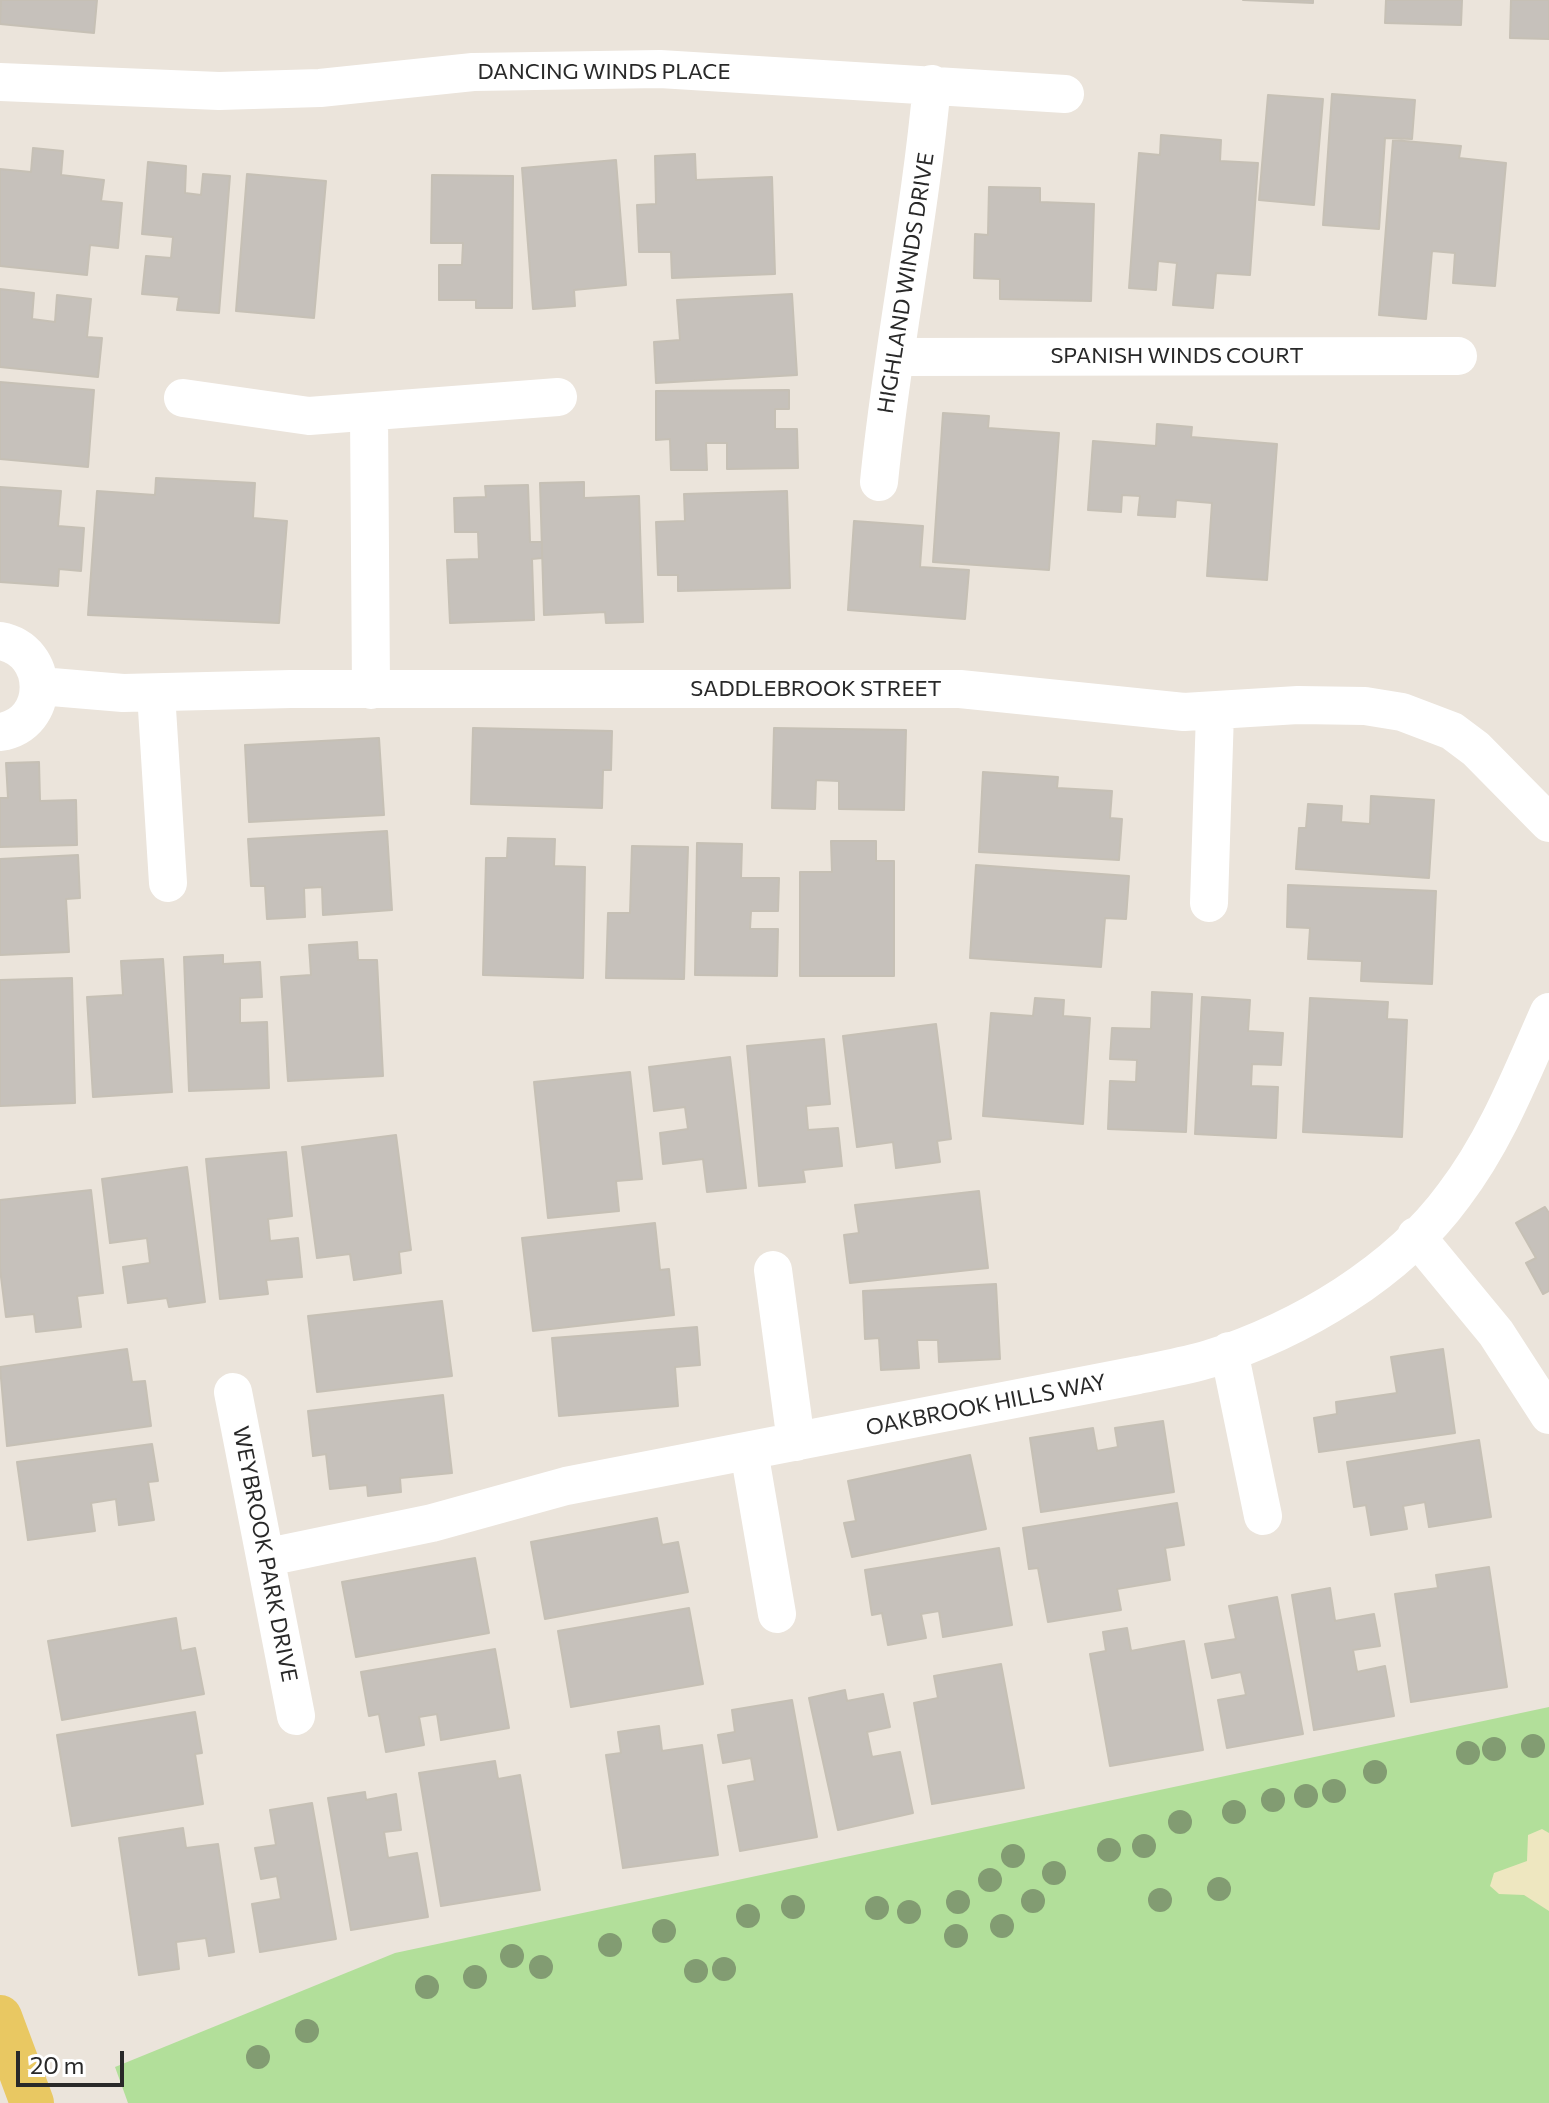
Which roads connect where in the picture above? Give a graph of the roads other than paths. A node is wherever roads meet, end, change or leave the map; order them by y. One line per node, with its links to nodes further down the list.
1 (0, 82): 2 (street, DANCING WINDS PLACE)
2 (932, 84): 3 (street, DANCING WINDS PLACE); 5 (street, HIGHLAND WINDS DRIVE)
3 (1065, 94)
4 (1458, 356): 5 (street, SPANISH WINDS COURT)
5 (896, 357): 9 (street, HIGHLAND WINDS DRIVE)
6 (558, 397): 8 (street)
7 (183, 398): 8 (street)
8 (369, 413): 12 (street)
9 (879, 482)
10 (0, 641): 11 (street)
11 (40, 686): 13 (street, SADDLEBROOK STREET); 15 (street)
12 (371, 690): 13 (street, SADDLEBROOK STREET); 14 (street, SADDLEBROOK STREET)
13 (156, 693): 17 (street)
14 (1215, 712): 16 (street, SADDLEBROOK STREET); 18 (street)
15 (0, 732)
16 (1549, 823)
17 (168, 883)
18 (1209, 903)
19 (1549, 1012): 20 (street, OAKBROOK HILLS WAY)
20 (1416, 1236): 22 (street, OAKBROOK HILLS WAY); 24 (street)
21 (773, 1270): 25 (street)
22 (1229, 1351): 25 (street, OAKBROOK HILLS WAY); 27 (street)
23 (233, 1392): 28 (street, WEYBROOK PARK DRIVE)
24 (1549, 1415)
25 (796, 1442): 26 (street, OAKBROOK HILLS WAY)
26 (749, 1451): 28 (street, OAKBROOK HILLS WAY); 29 (street)
27 (1263, 1516)
28 (268, 1557): 30 (street, WEYBROOK PARK DRIVE)
29 (777, 1614)
30 (296, 1716)
31 (0, 2017): 32 (main road)
32 (32, 2103)

